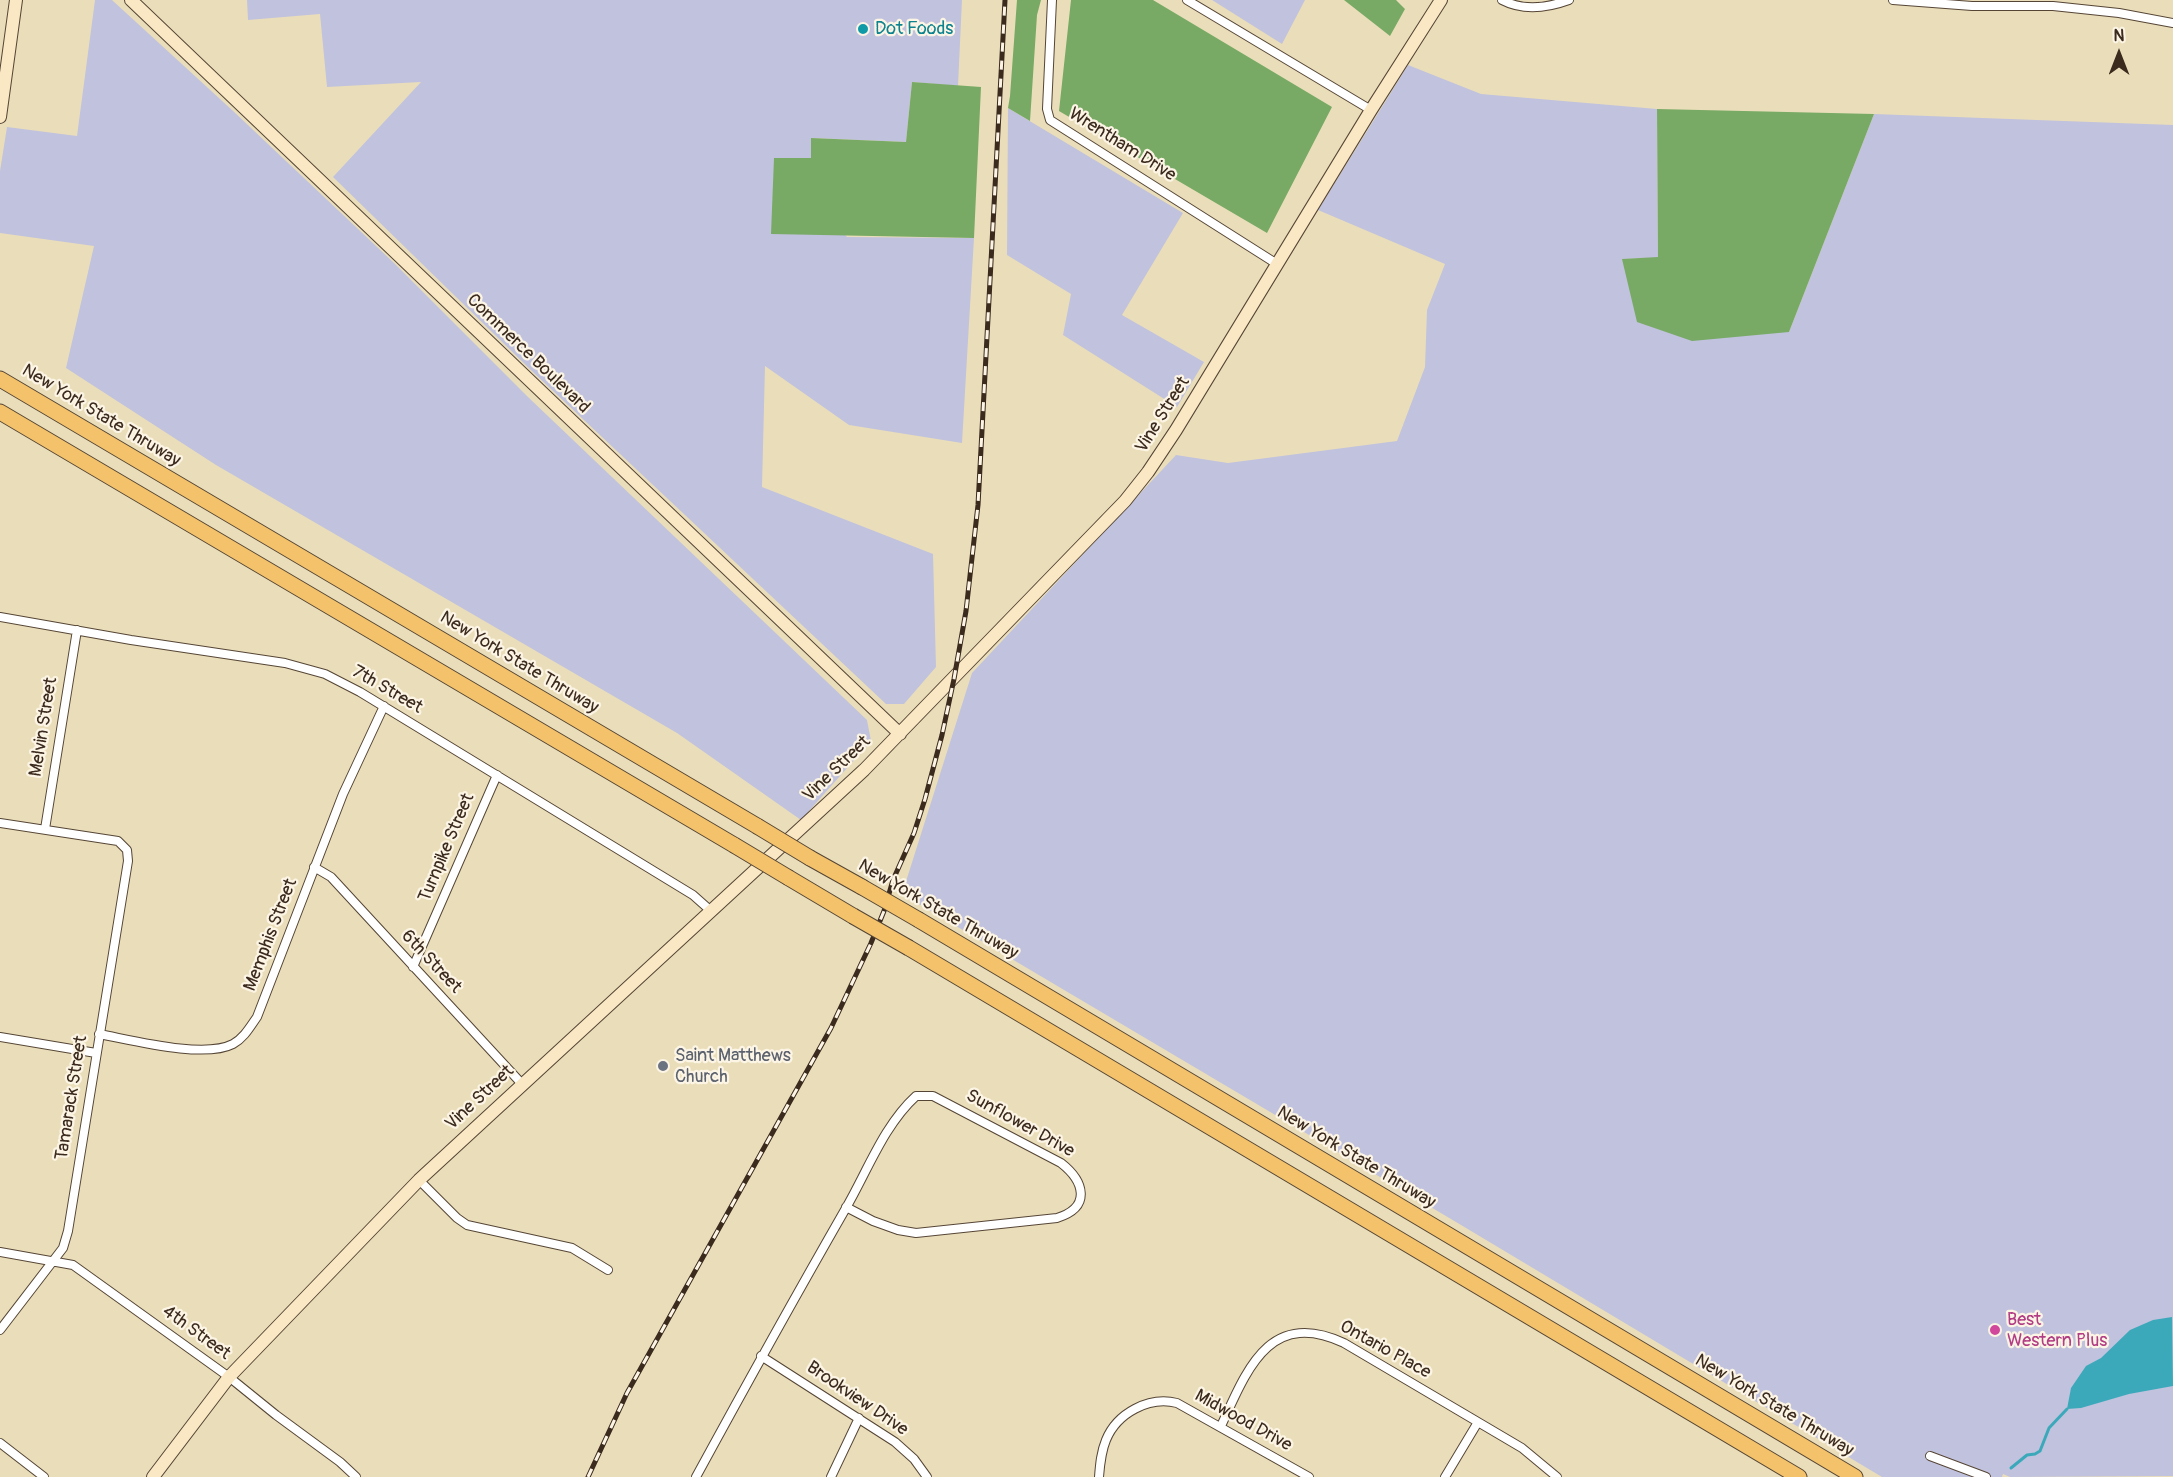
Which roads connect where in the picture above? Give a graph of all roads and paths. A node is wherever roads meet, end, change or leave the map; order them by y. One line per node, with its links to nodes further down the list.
1 (16, 0): 11 (street)
2 (131, 0): 18 (street, Commerce Boulevard)
3 (1052, 0): 12 (street, Wrentham Drive)
4 (1187, 0): 10 (street)
5 (1441, 0): 10 (street, Vine Street)
6 (1502, 0): 7 (street)
7 (1569, 0)
8 (1893, 0): 9 (street)
9 (2173, 23)
10 (1371, 110): 12 (street, Vine Street)
11 (0, 117)
12 (1277, 264): 18 (street, Vine Street)
13 (0, 379): 53 (highway, New York State Thruway, bridge)
14 (0, 412): 52 (highway, bridge)
15 (0, 617): 16 (street, 7th Street)
16 (77, 630): 17 (street, 7th Street); 21 (street, Melvin Street)
17 (384, 706): 19 (street, 7th Street); 22 (street, Memphis Street)
18 (900, 734): 23 (street, Vine Street)
19 (497, 775): 23 (street, 7th Street); 24 (street, Turnpike Street)
20 (0, 823): 21 (street)
21 (45, 829): 25 (street, Tamarack Street)
22 (314, 867): 24 (street, 6th Street); 25 (street, Memphis Street)
23 (711, 911): 28 (street, Vine Street)
24 (413, 967): 28 (street, 6th Street)
25 (99, 1034): 27 (street, Tamarack Street)
26 (0, 1037): 27 (street)
27 (96, 1053): 32 (street, Tamarack Street)
28 (522, 1084): 29 (street, Vine Street)
29 (419, 1180): 33 (street); 36 (street, Vine Street)
30 (846, 1207): 30 (street, Sunflower Drive); 35 (street, Sunflower Drive)
31 (0, 1252): 32 (street, 4th Street)
32 (54, 1261): 34 (street, Tamarack Street); 36 (street, 4th Street)
33 (608, 1270)
34 (0, 1330)
35 (761, 1356): 37 (street, Brookview Drive); 45 (street, Sunflower Drive)
36 (229, 1377): 43 (street, Vine Street); 44 (street, 4th Street)
37 (859, 1418): 46 (street); 47 (street, Brookview Drive)
38 (1478, 1422): 39 (street, Ontario Place); 50 (street); 51 (street, Ontario Place)
39 (1221, 1426): 48 (street, Midwood Drive); 49 (street, Midwood Drive)
40 (0, 1443): 42 (street)
41 (1930, 1456): 54 (street)
42 (44, 1477)
43 (153, 1477)
44 (356, 1477)
45 (696, 1477)
46 (831, 1477)
47 (927, 1477)
48 (1099, 1477)
49 (1309, 1477)
50 (1445, 1477)
51 (1557, 1477)
52 (1799, 1477)
53 (1855, 1477)
54 (1986, 1477)

